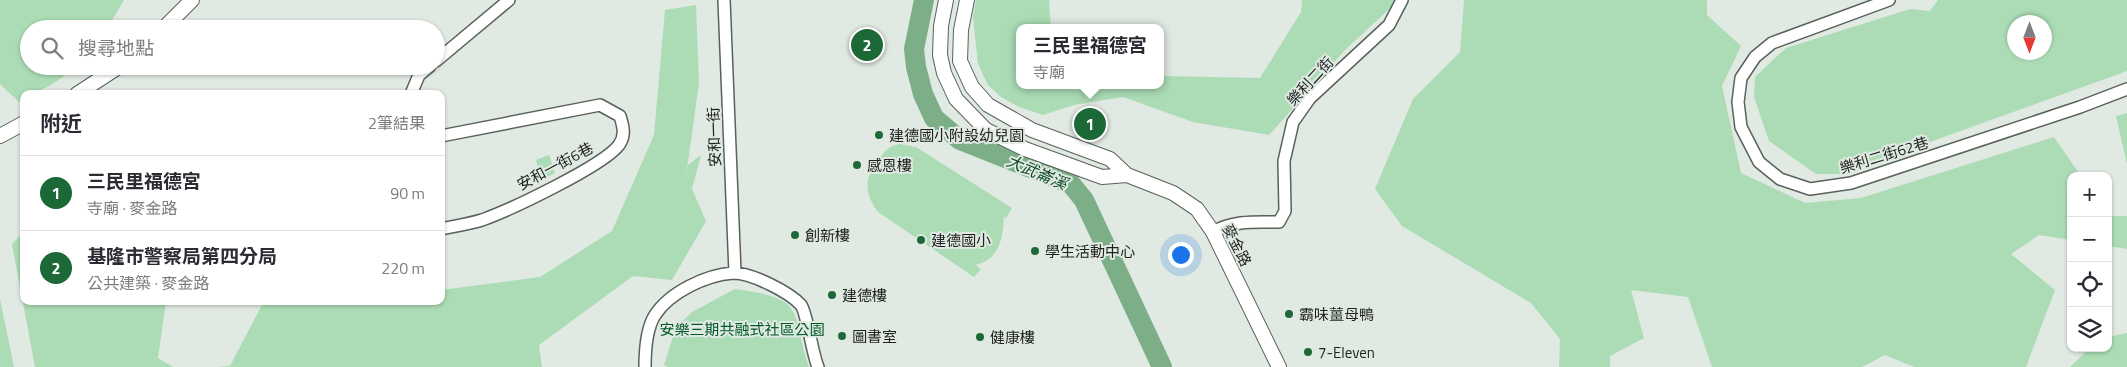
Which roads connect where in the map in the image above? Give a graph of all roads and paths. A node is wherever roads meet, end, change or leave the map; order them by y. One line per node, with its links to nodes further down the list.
1 (192, 0): 8 (street)
2 (509, 0): 9 (street)
3 (724, 0): 21 (street, 安和一街)
4 (946, 0): 18 (street, 麥金路)
5 (967, 0): 18 (street, 麥金路)
6 (1402, 0): 20 (street, 樂利二街)
7 (1890, 0): 12 (street, 樂利二街62巷)
8 (172, 20)
9 (445, 53)
10 (106, 75): 13 (street)
11 (419, 75): 14 (street)
12 (2127, 89)
13 (83, 90)
14 (413, 90)
15 (20, 125): 17 (street)
16 (445, 135): 19 (street, 安和一街6巷)
17 (0, 136)
18 (1128, 175): 20 (street, 麥金路)
19 (445, 228)
20 (1212, 232): 24 (street, 麥金路)
21 (735, 273): 22 (street); 23 (street)
22 (645, 367)
23 (818, 367)
24 (1278, 367)

